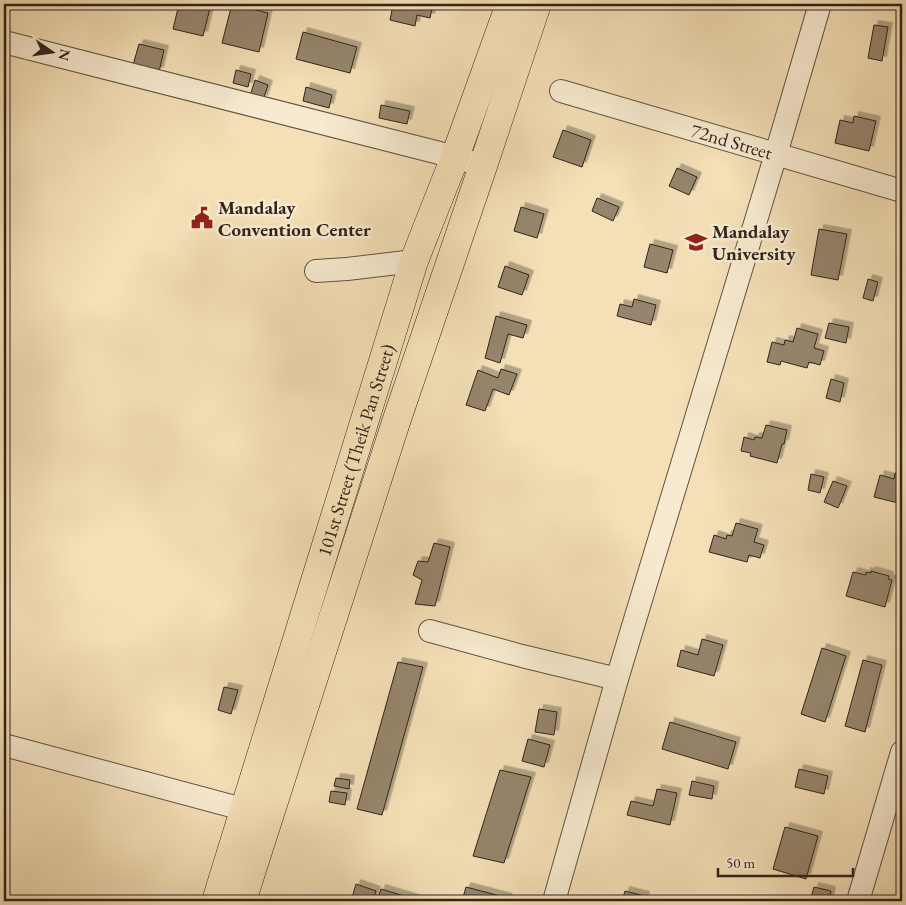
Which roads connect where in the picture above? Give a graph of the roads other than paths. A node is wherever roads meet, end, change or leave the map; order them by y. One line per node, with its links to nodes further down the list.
1 (510, 4): 5 (main road, 101st Street (Theik Pan Street))
2 (537, 4): 5 (main road, 101st Street (Theik Pan Street))
3 (820, 4): 7 (lane)
4 (4, 42): 8 (lane)
5 (501, 72): 8 (main road, 101st Street (Theik Pan Street)); 9 (main road, 101st Street (Theik Pan Street))
6 (561, 91): 7 (lane, 72nd Street)
7 (776, 154): 10 (lane, 72nd Street); 16 (lane)
8 (455, 157): 9 (lane); 11 (main road, 101st Street (Theik Pan Street))
9 (483, 166): 14 (main road, 101st Street (Theik Pan Street))
10 (902, 191)
11 (414, 261): 12 (lane); 13 (main road, 101st Street (Theik Pan Street))
12 (316, 271)
13 (367, 414): 14 (lane); 19 (main road, 101st Street (Theik Pan Street))
14 (396, 422): 19 (main road, 101st Street (Theik Pan Street))
15 (430, 631): 16 (lane)
16 (617, 679): 22 (lane)
17 (4, 745): 19 (lane)
18 (902, 752): 23 (lane)
19 (256, 813): 20 (main road, 101st Street (Theik Pan Street)); 21 (main road, 101st Street (Theik Pan Street))
20 (216, 901)
21 (242, 901)
22 (554, 901)
23 (858, 901)

